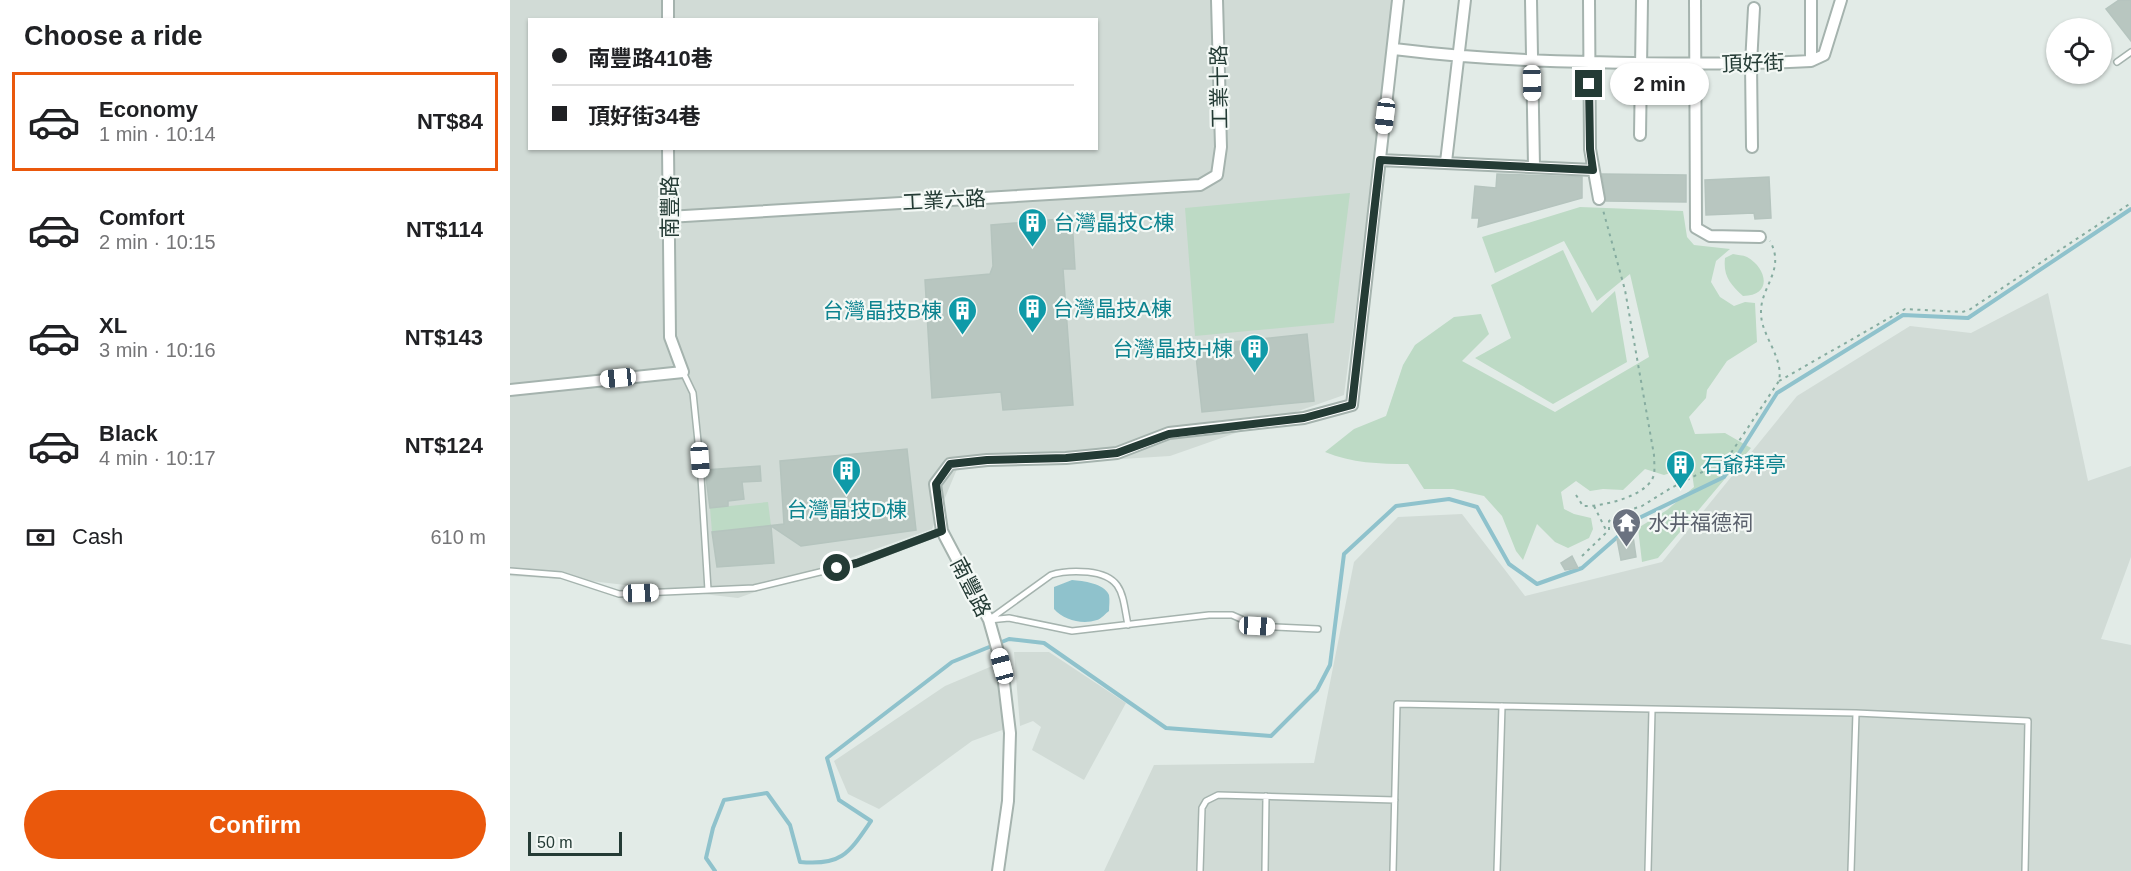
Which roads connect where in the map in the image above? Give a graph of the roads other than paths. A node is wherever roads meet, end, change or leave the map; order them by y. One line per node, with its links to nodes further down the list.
1 (668, 0): 12 (street)
2 (1217, 0): 30 (street, 工業十路)
3 (1398, 0): 13 (street)
4 (1465, 0): 15 (street)
5 (1531, 0): 17 (street)
6 (1589, 0): 18 (street)
7 (1642, 0): 20 (street)
8 (1695, 0): 22 (street)
9 (1811, 0): 16 (street)
10 (1841, 0): 16 (street, 頂好街)
11 (1754, 8): 21 (street)
12 (668, 18)
13 (1394, 49): 15 (street, 頂好街); 26 (street)
14 (2131, 52): 19 (lane)
15 (1459, 57): 17 (street, 頂好街); 27 (street)
16 (1811, 61): 21 (street, 頂好街)
17 (1532, 62): 18 (street, 頂好街); 28 (street)
18 (1589, 62): 20 (street, 頂好街); 29 (street)
19 (2117, 62)
20 (1642, 64): 22 (street, 頂好街); 23 (street)
21 (1751, 64): 22 (street, 頂好街); 24 (street)
22 (1696, 65): 33 (street)
23 (1640, 135)
24 (1752, 147)
25 (668, 150): 32 (street, 南豐路)
26 (1380, 160): 27 (street); 36 (street, 南豐路)
27 (1446, 162): 28 (street)
28 (1534, 166): 29 (street)
29 (1593, 170): 31 (street)
30 (1217, 174): 32 (street, 工業六路)
31 (1599, 199)
32 (668, 217): 34 (street, 南豐路)
33 (1760, 237)
34 (683, 372): 35 (street); 38 (lane)
35 (510, 390)
36 (942, 531): 38 (lane); 39 (street, 南豐路)
37 (510, 571): 38 (lane)
38 (708, 590)
39 (989, 620): 40 (lane); 40 (lane); 47 (street, 南豐路)
40 (1128, 625): 41 (lane)
41 (1318, 629)
42 (1502, 706): 43 (lane); 46 (lane); 51 (lane)
43 (1652, 710): 44 (lane); 52 (lane)
44 (1856, 713): 53 (lane); 54 (lane)
45 (1266, 796): 46 (lane); 48 (lane); 49 (lane)
46 (1395, 800): 50 (lane)
47 (998, 871)
48 (1200, 871)
49 (1265, 871)
50 (1393, 871)
51 (1497, 871)
52 (1648, 871)
53 (1851, 871)
54 (2025, 871)

